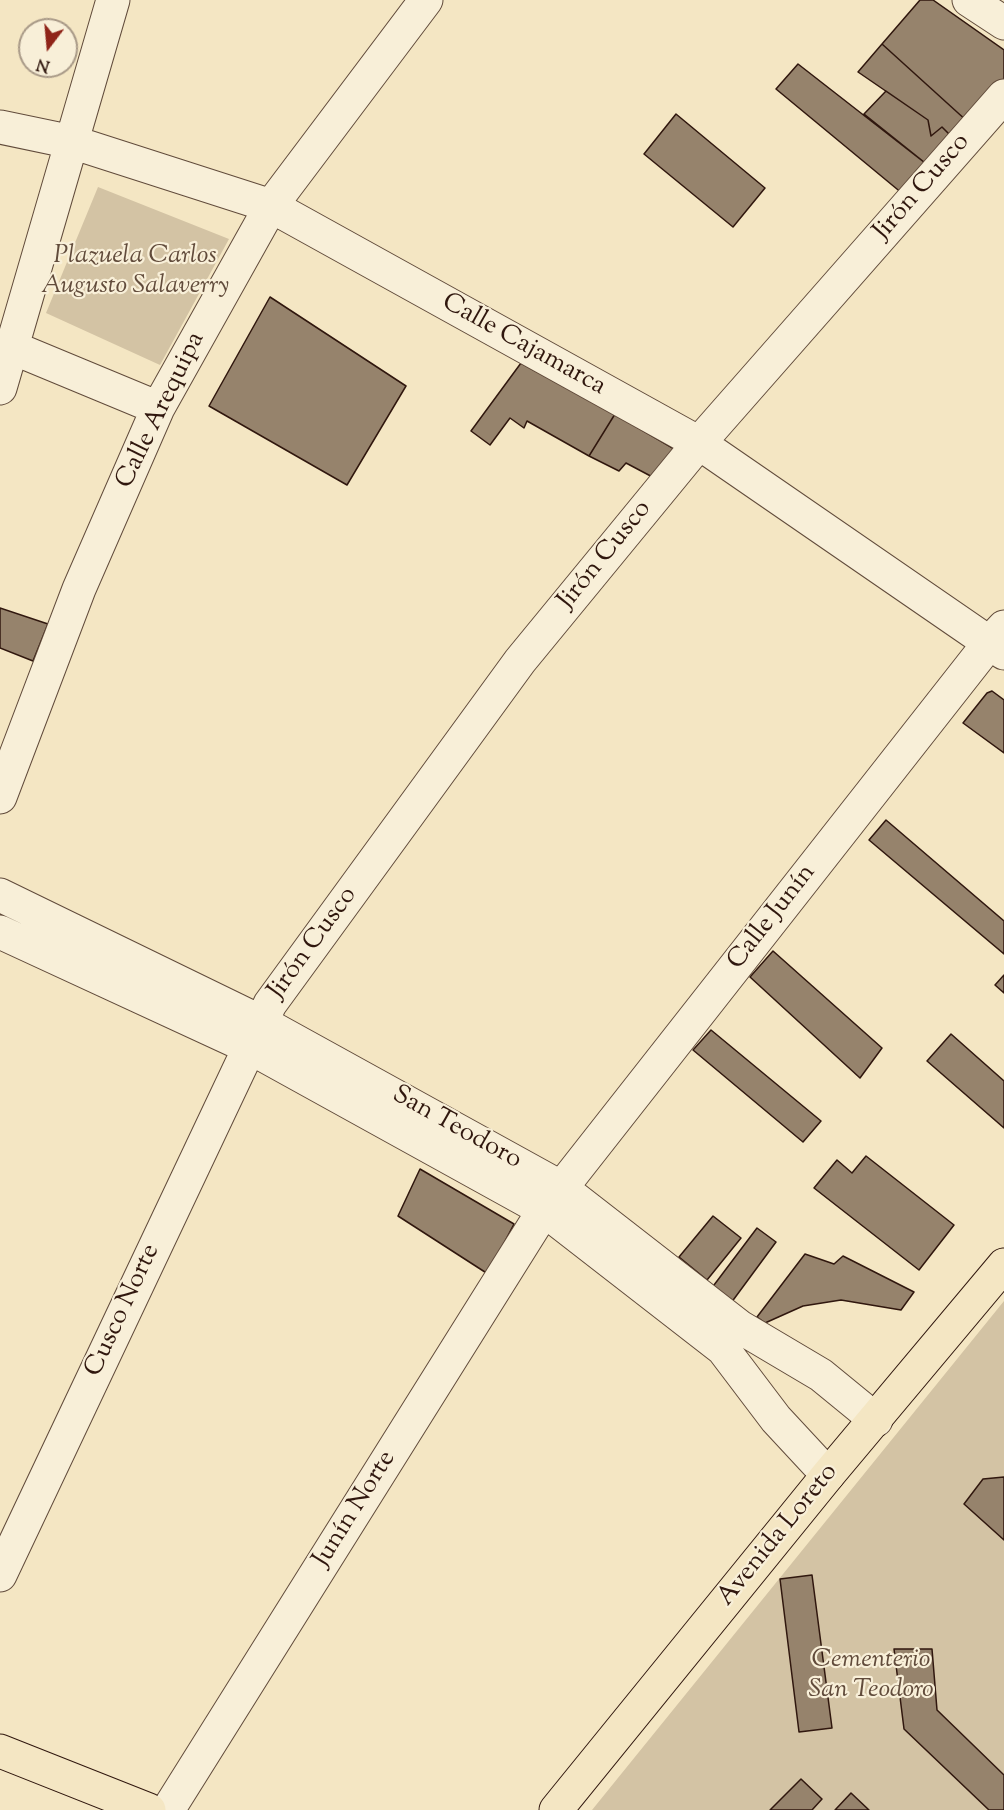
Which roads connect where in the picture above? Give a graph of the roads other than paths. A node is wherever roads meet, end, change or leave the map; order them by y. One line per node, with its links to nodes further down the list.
1 (113, 0): 7 (street)
2 (426, 0): 8 (street, Calle Arequipa)
3 (969, 0): 4 (street)
4 (1004, 23)
5 (1004, 96): 12 (street, Jirón Cusco)
6 (0, 127): 7 (street, Calle Cajamarca)
7 (72, 142): 8 (street, Calle Cajamarca); 9 (street)
8 (271, 206): 11 (street, Calle Arequipa); 12 (street, Calle Cajamarca)
9 (12, 347): 10 (street); 11 (street)
10 (0, 388)
11 (158, 408): 14 (street, Calle Arequipa)
12 (699, 443): 13 (street, Calle Cajamarca); 17 (street, Jirón Cusco)
13 (999, 641): 18 (street, Calle Junín)
14 (0, 797)
15 (0, 896): 17 (street, San Teodoro)
16 (0, 932): 17 (street, San Teodoro)
17 (255, 1034): 18 (street, San Teodoro); 22 (street, Cusco Norte)
18 (552, 1199): 20 (street, San Teodoro); 21 (street, San Teodoro); 25 (street, Junín Norte)
19 (1004, 1264): 20 (main road, Avenida Loreto)
20 (876, 1420): 21 (main road, Avenida Loreto)
21 (828, 1475): 26 (main road, Avenida Loreto)
22 (0, 1575)
23 (0, 1750): 24 (main road)
24 (149, 1810)
25 (168, 1810)
26 (556, 1810)

